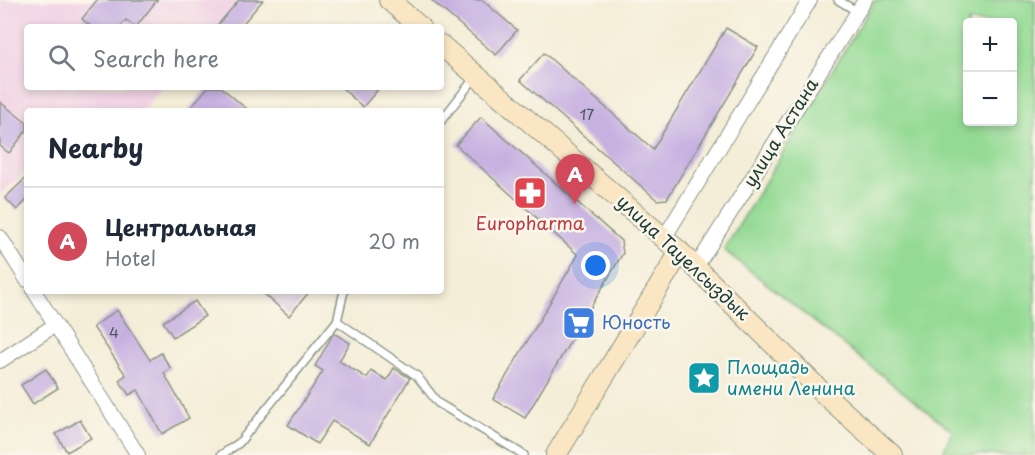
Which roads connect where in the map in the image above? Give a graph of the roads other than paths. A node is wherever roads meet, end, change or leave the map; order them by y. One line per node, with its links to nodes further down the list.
1 (389, 0): 5 (street)
2 (810, 0): 10 (street)
3 (838, 0): 4 (lane)
4 (862, 6): 12 (street, улица Астана)
5 (417, 24)
6 (444, 48): 7 (street, улица Тауелсыздык)
7 (476, 75): 8 (lane); 10 (street, улица Тауелсыздык)
8 (444, 117)
9 (0, 237): 13 (street)
10 (664, 238): 11 (street, улица Тауелсыздык)
11 (680, 252): 12 (street, улица Тауелсыздык); 23 (street)
12 (696, 267): 19 (street, улица Тауелсыздык)
13 (24, 275)
14 (36, 294): 17 (street)
15 (343, 294): 16 (lane)
16 (337, 321): 21 (lane); 22 (lane)
17 (55, 325): 18 (street); 20 (street)
18 (0, 361)
19 (886, 453)
20 (138, 455)
21 (221, 455)
22 (524, 455)
23 (556, 455)

